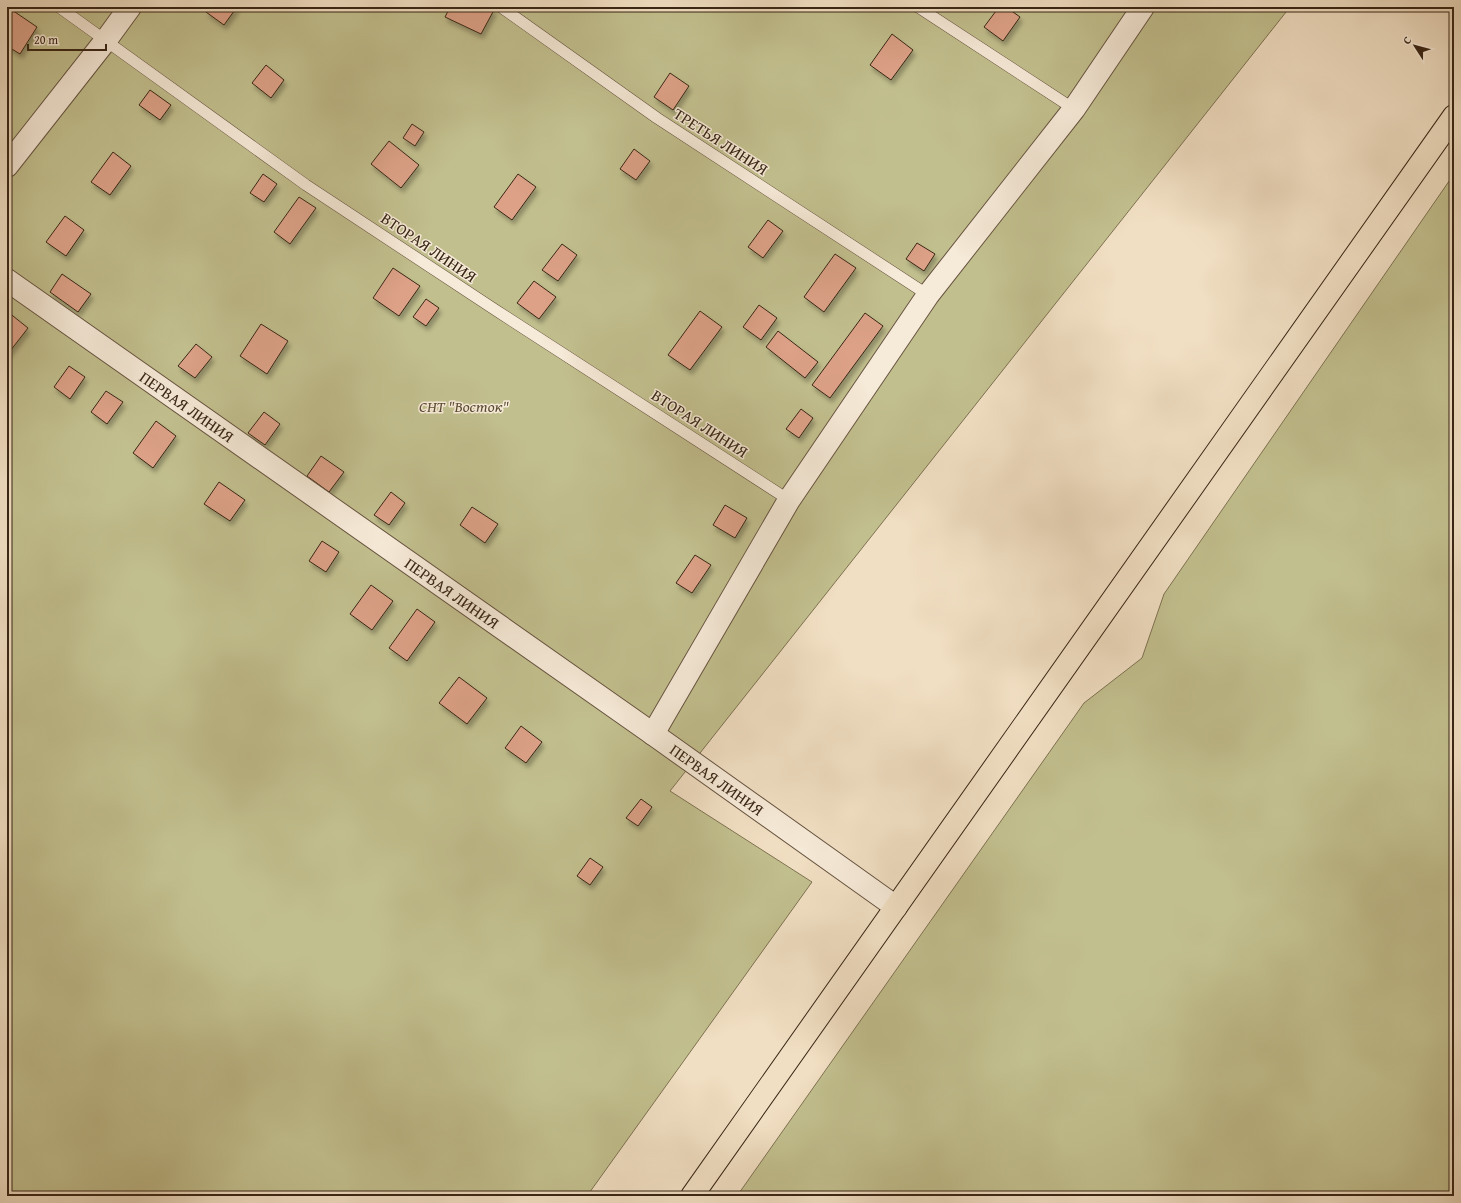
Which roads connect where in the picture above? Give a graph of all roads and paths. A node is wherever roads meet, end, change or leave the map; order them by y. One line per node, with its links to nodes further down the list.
1 (59, 7): 6 (lane, ВТОРАЯ ЛИНИЯ)
2 (130, 7): 6 (street)
3 (501, 7): 11 (lane, ТРЕТЬЯ ЛИНИЯ)
4 (918, 7): 7 (lane)
5 (1143, 7): 7 (street)
6 (106, 40): 9 (street); 12 (lane, ВТОРАЯ ЛИНИЯ)
7 (1074, 108): 11 (street)
8 (1454, 116): 14 (main road)
9 (7, 166)
10 (7, 280): 13 (street, ПЕРВАЯ ЛИНИЯ)
11 (928, 295): 12 (street)
12 (789, 500): 13 (street)
13 (653, 734): 14 (street, ПЕРВАЯ ЛИНИЯ)
14 (896, 907): 15 (main road)
15 (692, 1196)

